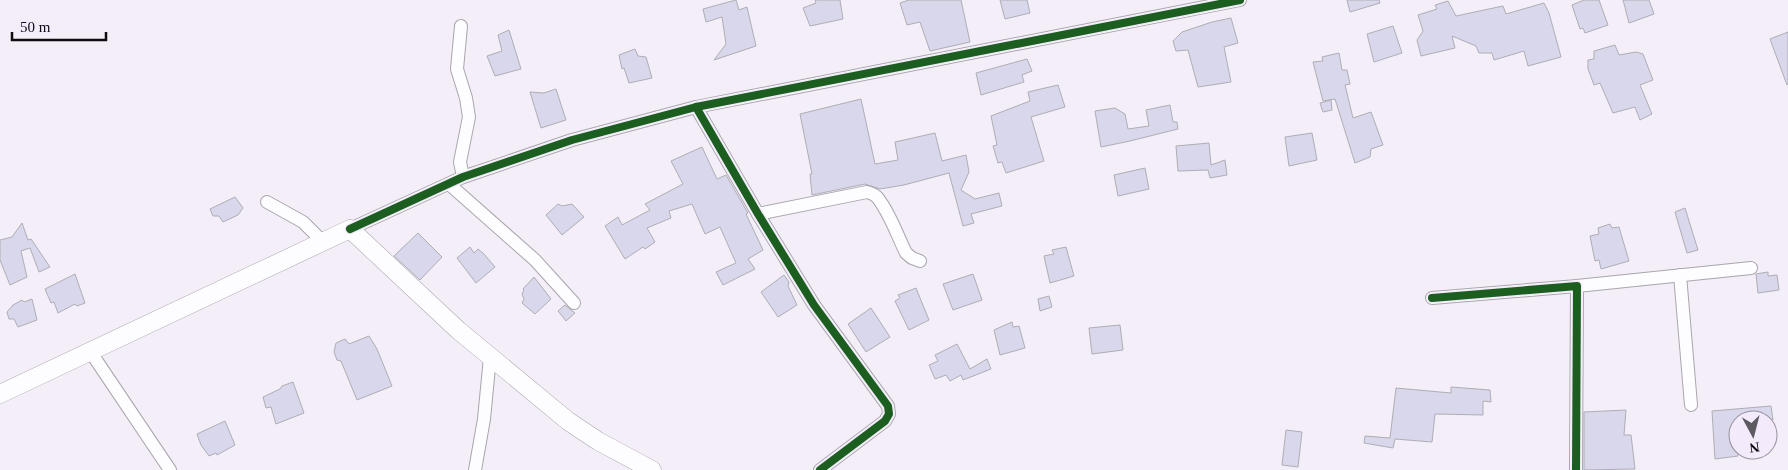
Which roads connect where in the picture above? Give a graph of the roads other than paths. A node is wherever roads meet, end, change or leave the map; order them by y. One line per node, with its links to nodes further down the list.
1 (1240, 0): 3 (street)
2 (461, 26): 4 (street)
3 (696, 108): 4 (street); 7 (street)
4 (463, 177): 5 (street)
5 (449, 184): 8 (street); 15 (street)
6 (267, 202): 9 (street)
7 (758, 214): 10 (street); 24 (street)
8 (350, 228): 9 (main road); 17 (main road)
9 (323, 242): 16 (main road)
10 (920, 261)
11 (1751, 268): 12 (street)
12 (1680, 275): 13 (street); 19 (street)
13 (1577, 286): 14 (street); 25 (street)
14 (1432, 298)
15 (574, 303)
16 (90, 351): 18 (main road); 21 (street)
17 (490, 357): 20 (main road); 22 (street)
18 (0, 394)
19 (1691, 405)
20 (630, 465): 23 (main road)
21 (170, 470)
22 (475, 470)
23 (652, 470)
24 (820, 470)
25 (1576, 470)

